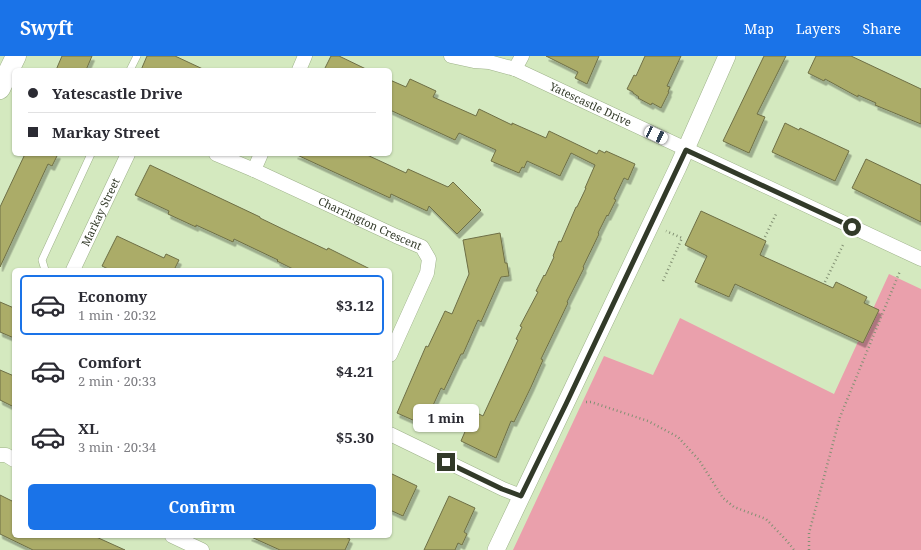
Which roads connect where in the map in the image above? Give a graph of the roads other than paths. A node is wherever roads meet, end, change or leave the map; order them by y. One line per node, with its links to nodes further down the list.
1 (16, 56): 10 (main road)
2 (137, 56): 7 (lane)
3 (305, 56): 8 (street)
4 (451, 56): 9 (street, Yatescastle Drive)
5 (522, 56): 9 (street)
6 (727, 56): 11 (street)
7 (131, 68)
8 (300, 68)
9 (515, 69): 11 (street, Yatescastle Drive)
10 (0, 89)
11 (686, 150): 17 (street, Yatescastle Drive); 22 (street)
12 (90, 156): 18 (lane)
13 (127, 156): 19 (street, Markay Street)
14 (221, 156): 16 (street)
15 (260, 156): 16 (street)
16 (254, 170): 20 (street, Charrington Crescent)
17 (921, 259)
18 (44, 268)
19 (75, 268)
20 (392, 351)
21 (392, 435): 22 (street)
22 (521, 496): 25 (street)
23 (176, 538): 24 (street)
24 (202, 550)
25 (496, 550)

